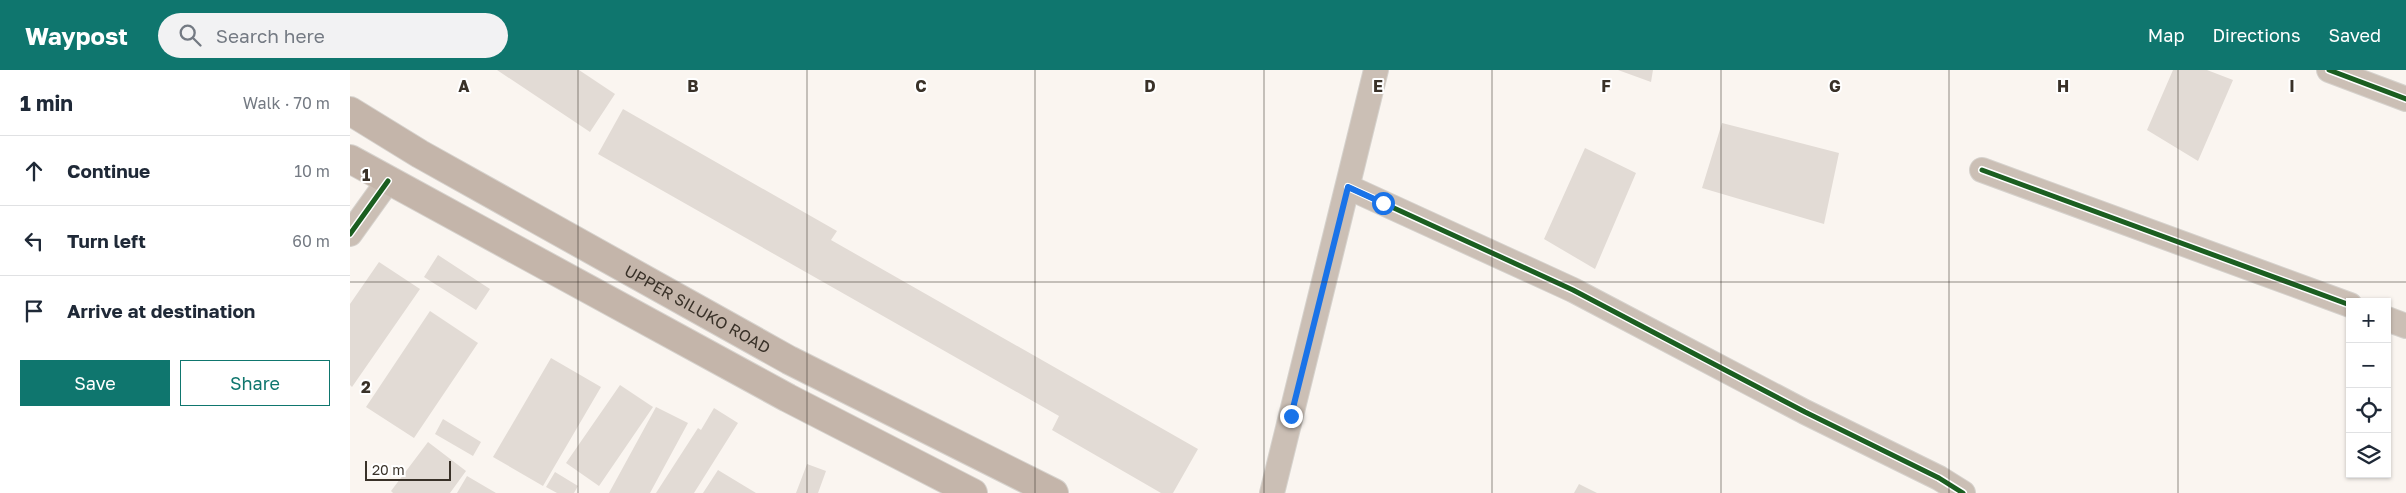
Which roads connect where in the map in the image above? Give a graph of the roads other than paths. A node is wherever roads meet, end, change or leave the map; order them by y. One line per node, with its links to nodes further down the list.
1 (1376, 70): 8 (street)
2 (2330, 70): 3 (street)
3 (2406, 99)
4 (350, 111): 15 (main road, UPPER SILUKO ROAD)
5 (350, 159): 7 (main road)
6 (1982, 170): 10 (street)
7 (388, 181): 9 (street); 14 (main road)
8 (1348, 187): 13 (street); 16 (street)
9 (350, 234)
10 (2346, 304)
11 (2391, 320): 12 (street)
12 (2406, 326)
13 (1935, 486): 17 (street)
14 (973, 493)
15 (1054, 493)
16 (1272, 493)
17 (1964, 493)

